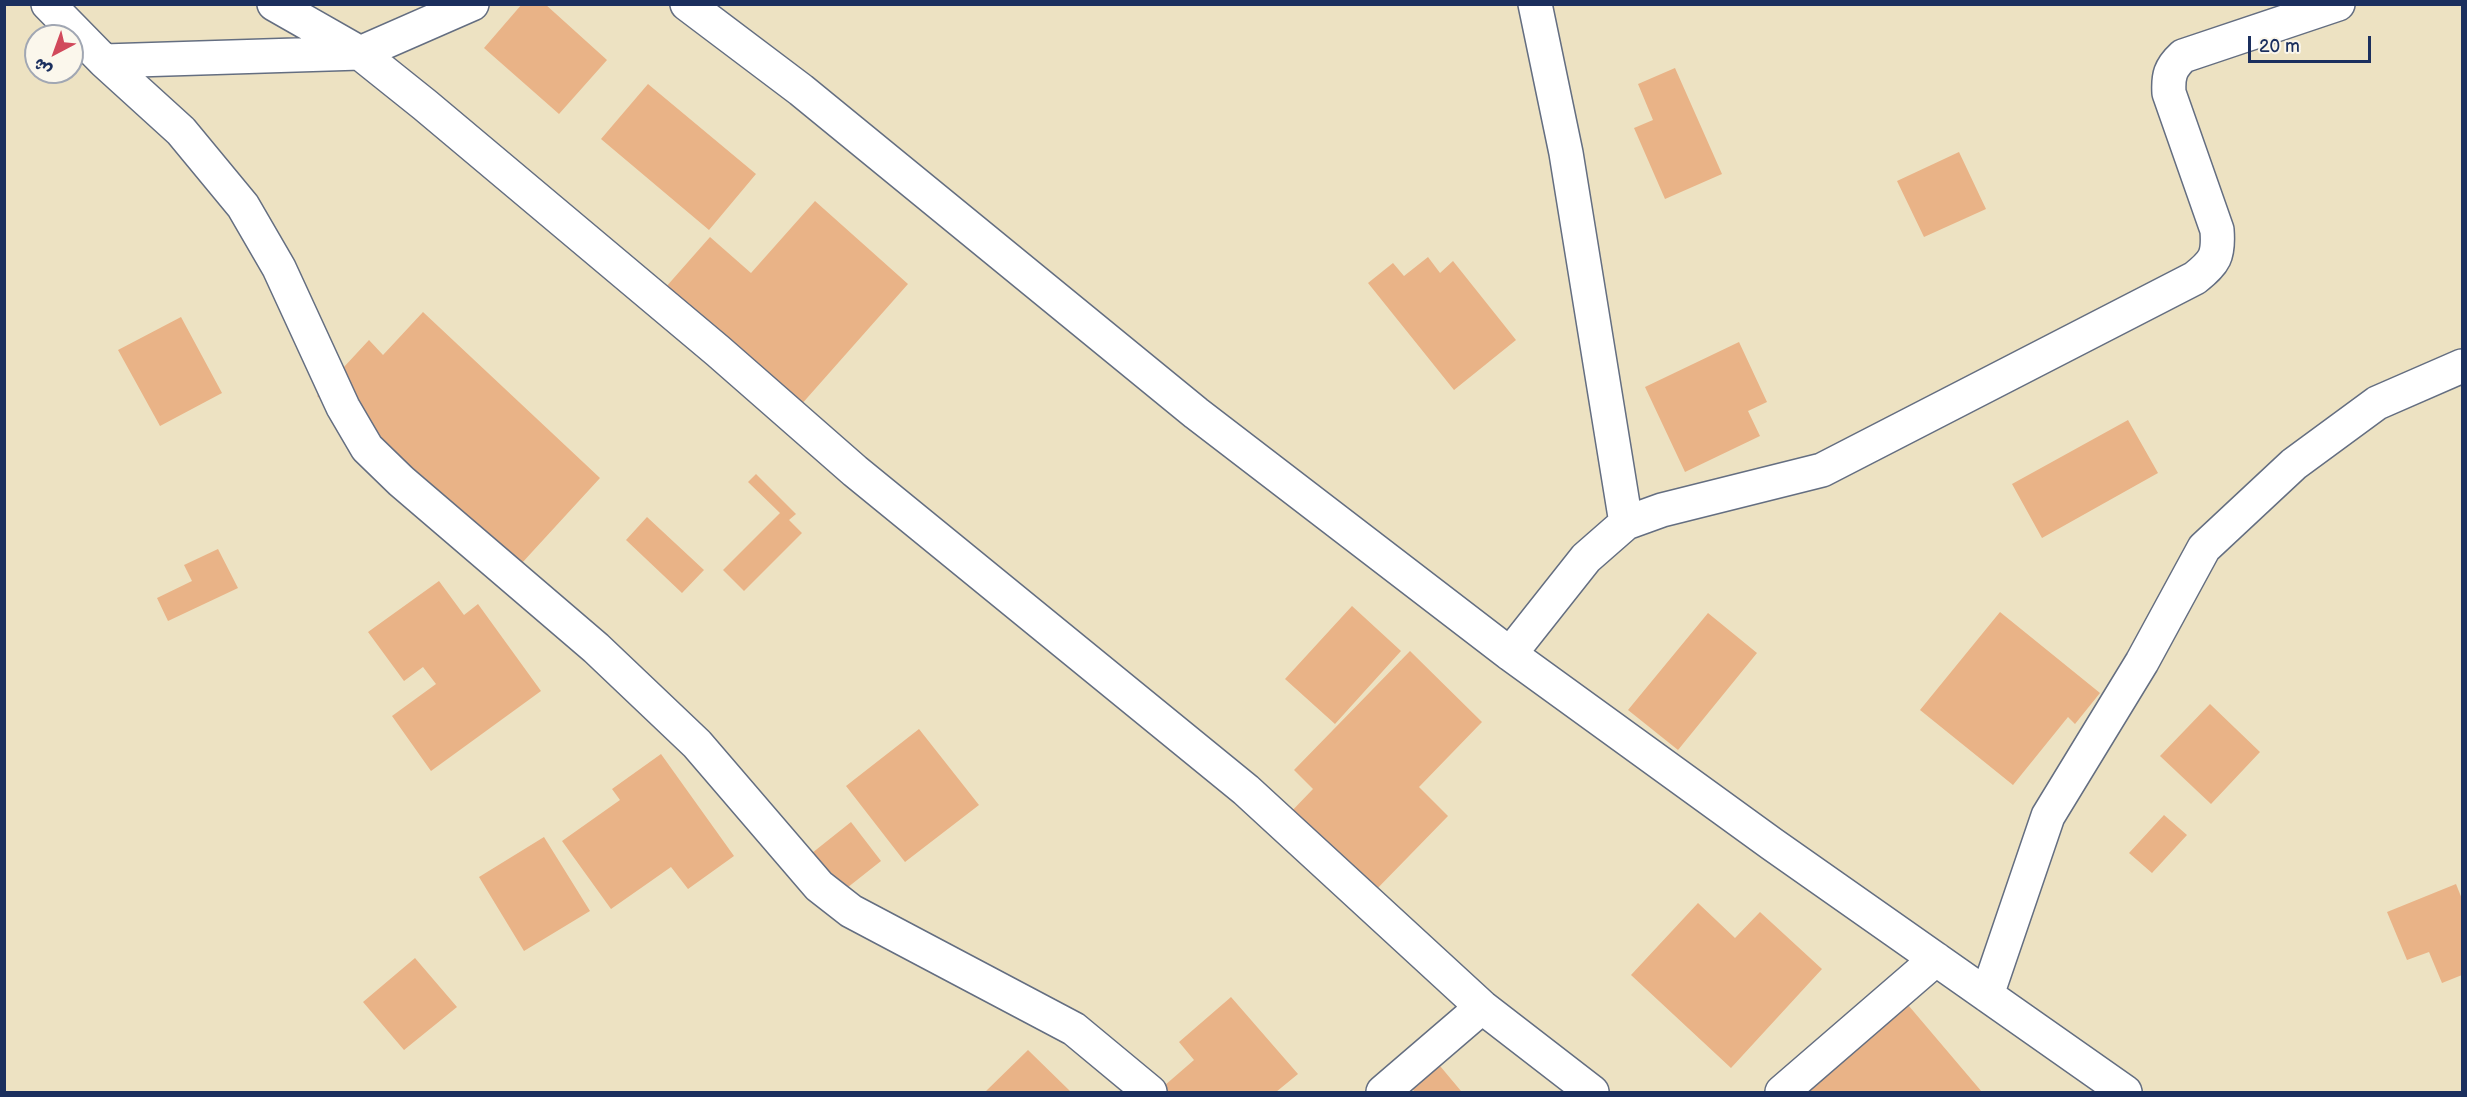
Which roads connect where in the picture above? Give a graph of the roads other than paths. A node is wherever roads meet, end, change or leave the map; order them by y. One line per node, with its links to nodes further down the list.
1 (48, 4): 8 (street)
2 (274, 4): 7 (street)
3 (472, 4): 7 (street)
4 (1535, 4): 10 (street)
5 (2338, 4): 10 (street)
6 (697, 7): 11 (street)
7 (360, 53): 8 (street); 14 (street)
8 (104, 61): 15 (street)
9 (2463, 366): 13 (street)
10 (1626, 523): 11 (street)
11 (1510, 654): 12 (street)
12 (1936, 959): 13 (street); 18 (street)
13 (1987, 995): 19 (street)
14 (1482, 1007): 16 (street); 17 (street)
15 (1150, 1092)
16 (1383, 1092)
17 (1592, 1092)
18 (1782, 1092)
19 (2126, 1092)

